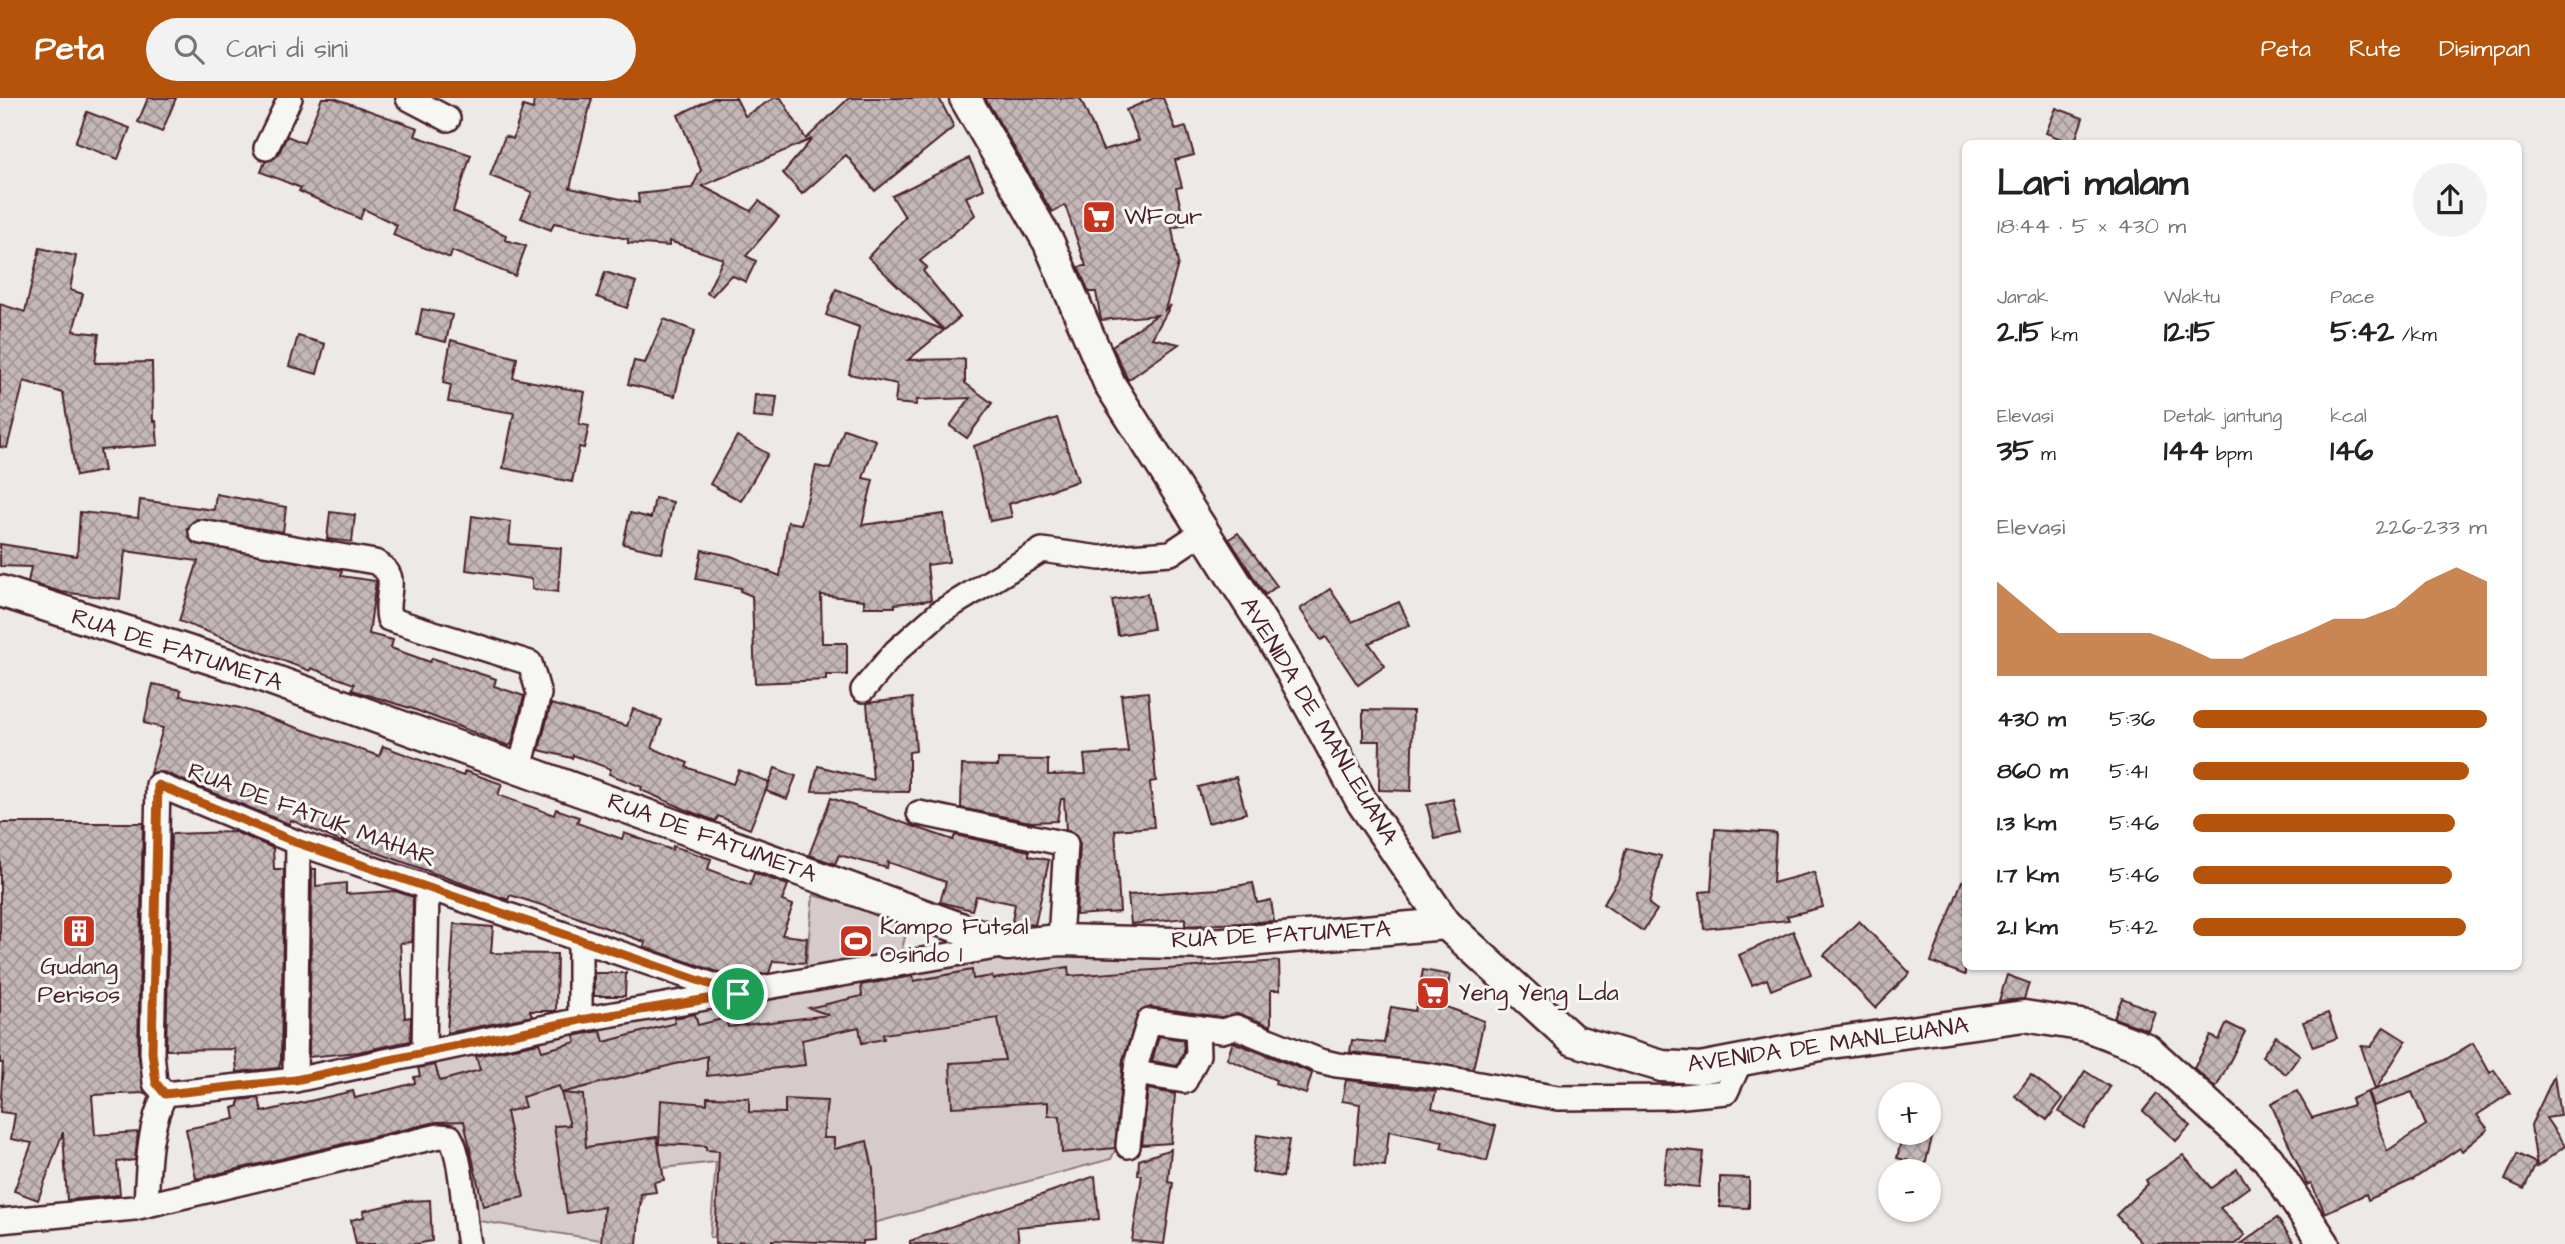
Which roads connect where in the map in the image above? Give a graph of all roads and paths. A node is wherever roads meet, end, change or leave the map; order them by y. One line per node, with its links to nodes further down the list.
1 (290, 98): 5 (street)
2 (408, 98): 4 (street)
3 (965, 98): 6 (street, AVENIDA DE MANLEUANA)
4 (448, 118)
5 (265, 148)
6 (1204, 531): 9 (street); 14 (street, AVENIDA DE MANLEUANA)
7 (201, 532): 10 (street)
8 (0, 591): 10 (street, RUA DE FATUMETA)
9 (863, 690)
10 (520, 768): 17 (street, RUA DE FATUMETA)
11 (919, 813): 16 (street)
12 (298, 843): 13 (street, RUA DE FATUK MAHAR); 24 (street); 25 (street, RUA DE FATUK MAHAR)
13 (427, 887): 15 (street, RUA DE FATUK MAHAR); 21 (street)
14 (1446, 924): 16 (street, RUA DE FATUMETA); 22 (street, AVENIDA DE MANLEUANA)
15 (580, 940): 18 (street, RUA DE FATUK MAHAR); 19 (street)
16 (1060, 940): 17 (street, RUA DE FATUMETA)
17 (1007, 945): 18 (street, RUA DE FATUK MAHAR)
18 (738, 994): 19 (street, RUA DE FATUK MAHAR)
19 (580, 1020): 21 (street, RUA DE FATUK MAHAR)
20 (1198, 1027): 22 (street); 23 (street); 23 (street)
21 (424, 1051): 24 (street, RUA DE FATUK MAHAR)
22 (1741, 1060): 30 (street, AVENIDA DE MANLEUANA)
23 (1136, 1073): 26 (street)
24 (295, 1080): 25 (street, RUA DE FATUK MAHAR)
25 (165, 1094): 27 (street)
26 (1128, 1146)
27 (146, 1205): 28 (street); 29 (street)
28 (0, 1222)
29 (470, 1244)
30 (2324, 1244)

